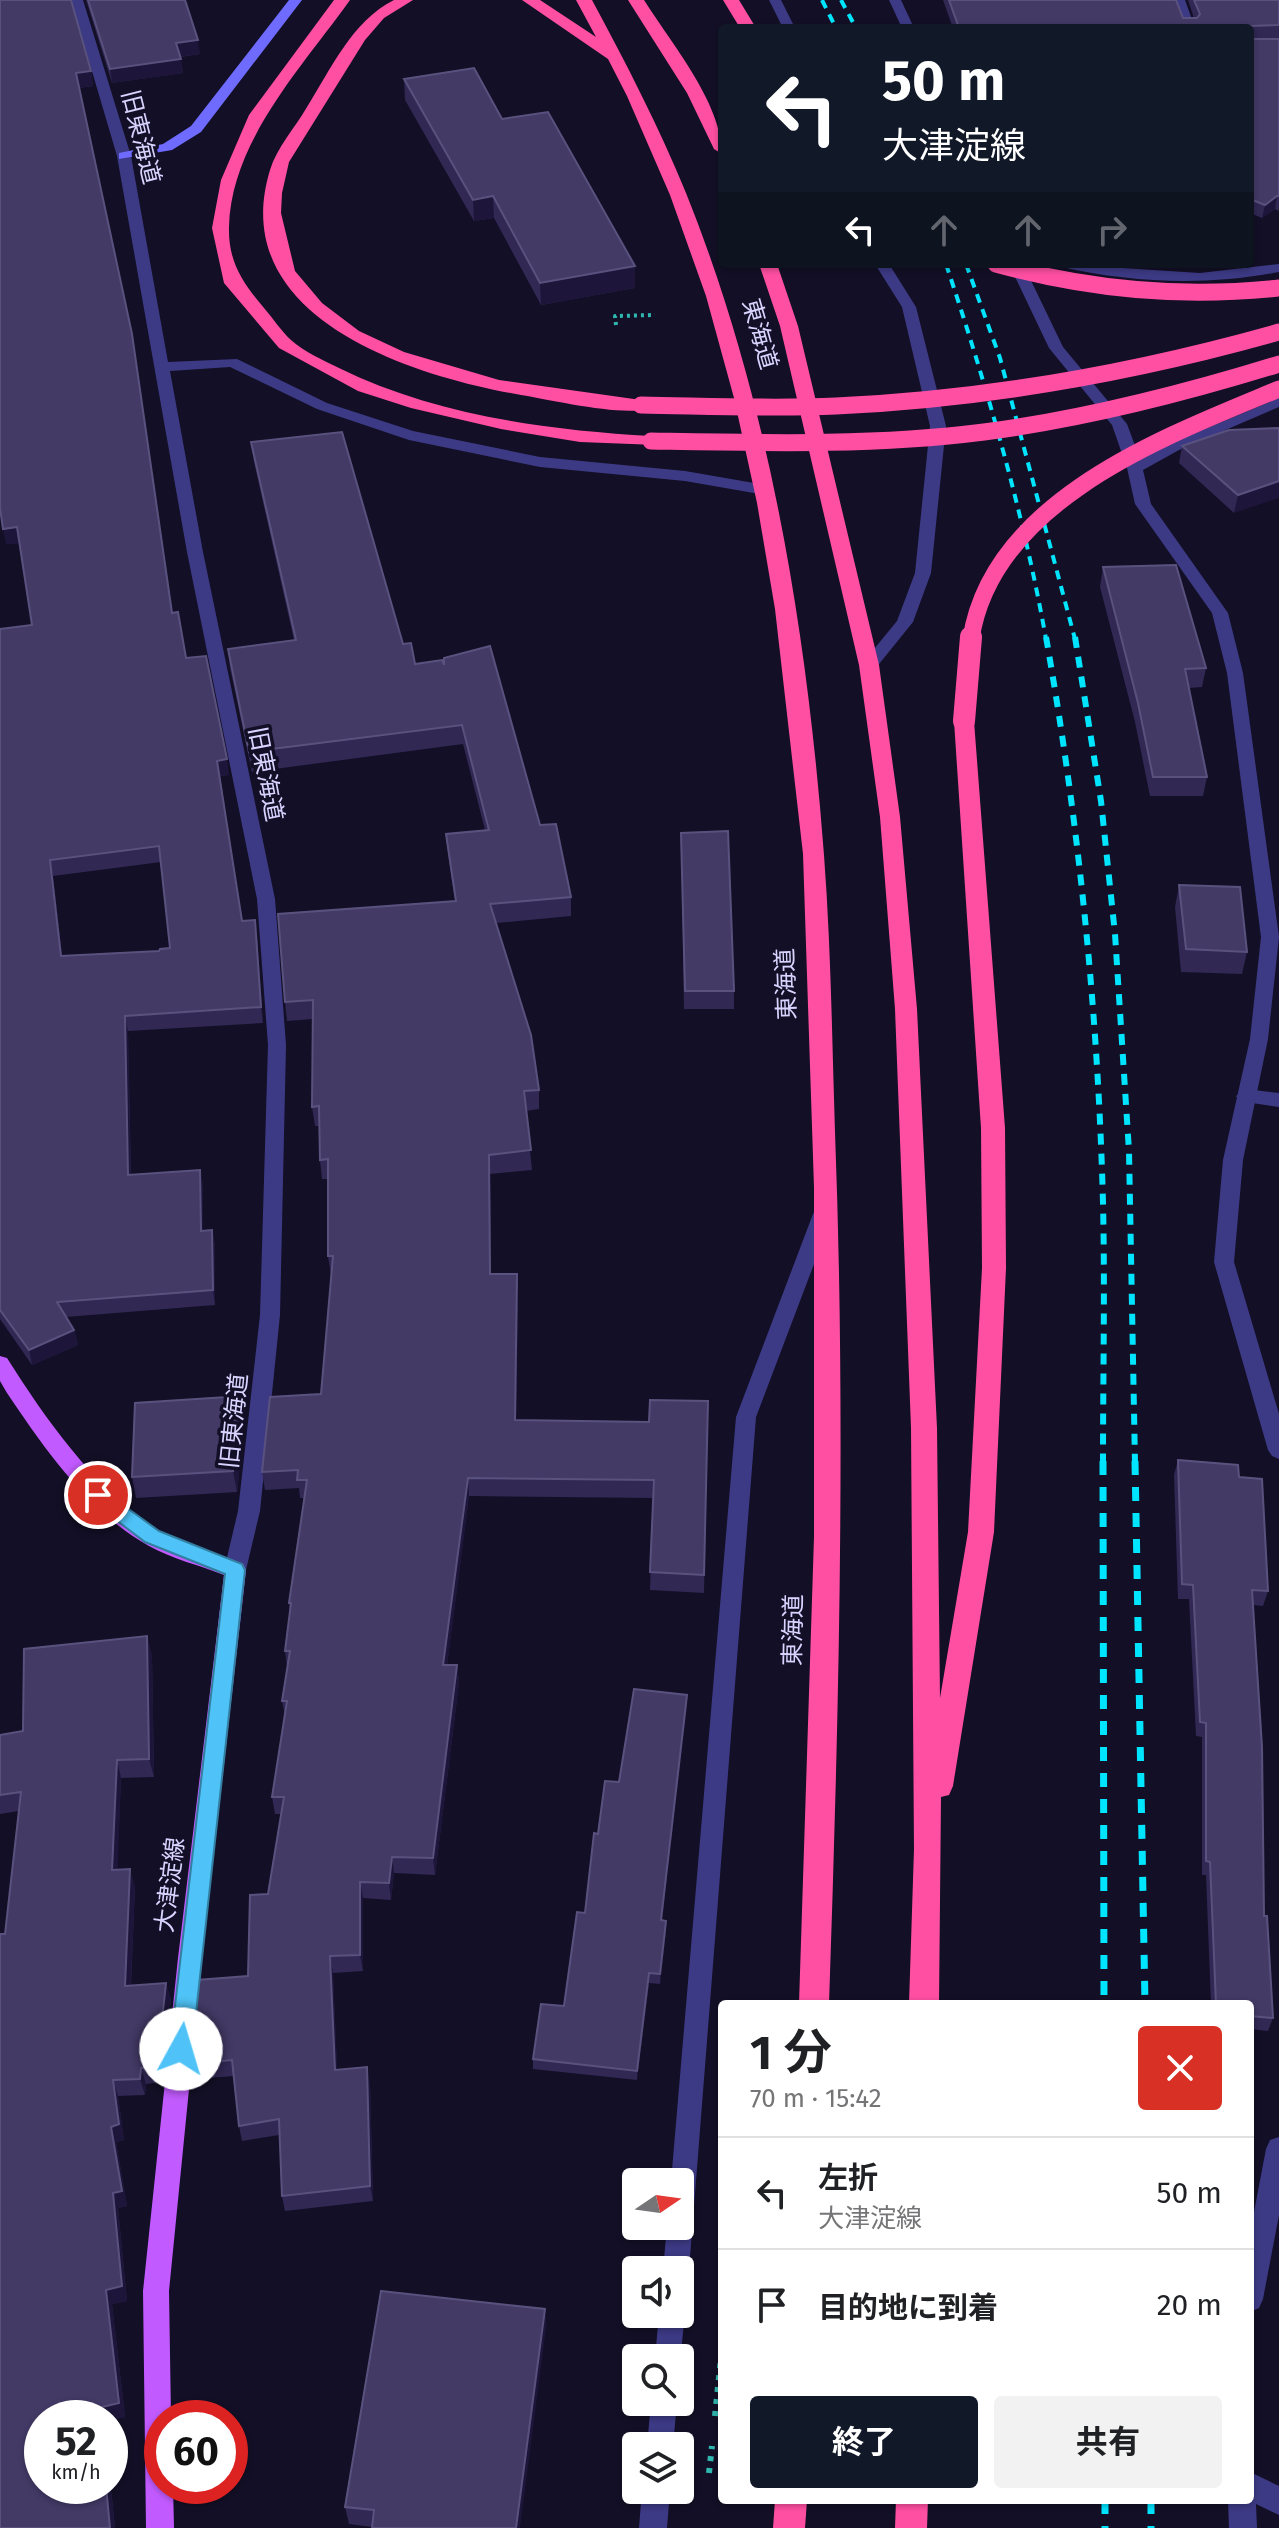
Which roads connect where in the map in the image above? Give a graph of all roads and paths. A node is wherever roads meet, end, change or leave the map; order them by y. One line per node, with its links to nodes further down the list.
1 (77, 0): 18 (street, 旧東海道)
2 (296, 0): 18 (street)
3 (342, 0): 29 (highway, bridge)
4 (405, 0): 28 (highway, bridge)
5 (530, 0): 16 (highway)
6 (584, 0): 16 (highway, 東海道)
7 (636, 0): 17 (highway)
8 (731, 0): 12 (highway)
9 (775, 0): 13 (street)
10 (895, 0): 14 (street)
11 (1179, 0): 15 (street)
12 (746, 24)
13 (787, 24)
14 (906, 24)
15 (1188, 24)
16 (619, 60): 34 (highway, 東海道)
17 (718, 141)
18 (124, 156): 30 (street, 旧東海道)
19 (769, 268): 35 (highway, 東海道)
20 (885, 268): 35 (street)
21 (1010, 268): 25 (highway, bridge)
22 (1018, 268): 33 (street)
23 (1092, 268): 24 (street)
24 (1279, 268)
25 (1279, 288)
26 (655, 315): 27 (path)
27 (616, 325)
28 (1279, 332)
29 (1279, 364)
30 (161, 367): 34 (street); 41 (street, 旧東海道)
31 (1279, 389): 42 (highway, bridge)
32 (1279, 402): 33 (street)
33 (1135, 468): 36 (street)
34 (765, 490): 38 (highway, 東海道)
35 (869, 665): 42 (highway, 東海道)
36 (1246, 1096): 37 (street); 40 (street)
37 (1279, 1100)
38 (827, 1204): 43 (highway, 東海道); 46 (street)
39 (0, 1364): 41 (main road)
40 (1279, 1450)
41 (235, 1570): 54 (main road, 大津淀線)
42 (928, 1849): 44 (highway, 東海道)
43 (814, 2000)
44 (924, 2000)
45 (1279, 2149): 47 (street)
46 (685, 2168)
47 (1254, 2278)
48 (1254, 2488): 49 (street)
49 (1279, 2501)
50 (655, 2504): 55 (street)
51 (791, 2504): 56 (highway)
52 (912, 2504): 57 (highway)
53 (1242, 2504): 58 (street)
54 (160, 2528)
55 (653, 2528)
56 (789, 2528)
57 (911, 2528)
58 (1243, 2528)

